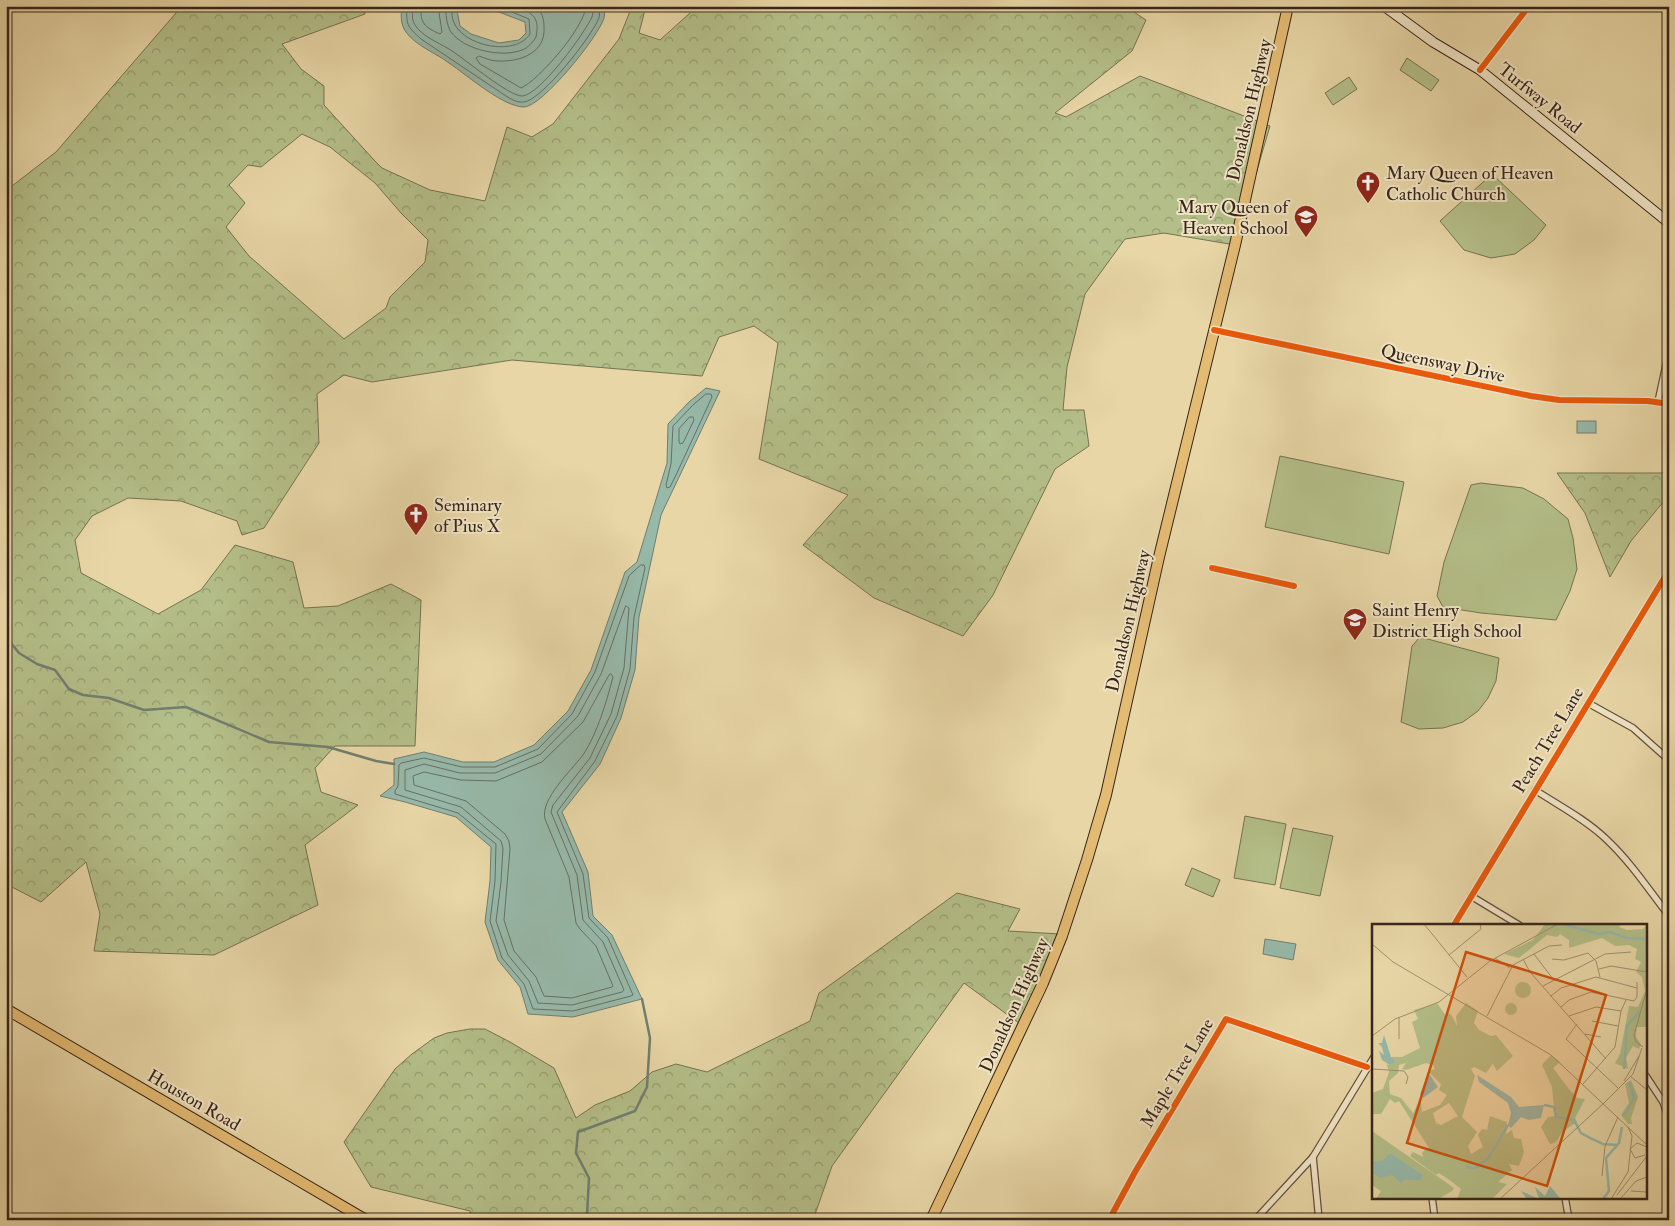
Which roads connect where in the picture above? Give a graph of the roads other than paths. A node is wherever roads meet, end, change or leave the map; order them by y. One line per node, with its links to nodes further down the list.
1 (1288, 6): 6 (main road, Donaldson Highway)
2 (1384, 6): 4 (main road, Turfway Road)
3 (1529, 6): 4 (street)
4 (1480, 70): 5 (main road, Turfway Road)
5 (1669, 223)
6 (1214, 330): 8 (street, Queensway Drive); 29 (main road, Donaldson Highway)
7 (1669, 351): 8 (street)
8 (1658, 402): 9 (street, Queensway Drive)
9 (1669, 404)
10 (1212, 568): 12 (street)
11 (1669, 570): 13 (street, Peach Tree Lane)
12 (1294, 586)
13 (1588, 703): 14 (street); 15 (street, Peach Tree Lane)
14 (1669, 760)
15 (1535, 790): 16 (street, Peach Tree Lane); 17 (street)
16 (1471, 896): 18 (street, Peach Tree Lane); 19 (street)
17 (1669, 916)
18 (1455, 924)
19 (1517, 924)
20 (6, 1009): 28 (main road, Houston Road)
21 (1372, 1060): 22 (street)
22 (1367, 1067): 25 (street); 30 (street, Maple Tree Lane)
23 (1648, 1079): 24 (street)
24 (1669, 1119)
25 (1313, 1157): 31 (street); 32 (street)
26 (1432, 1198): 33 (street)
27 (1565, 1198): 34 (street)
28 (366, 1220)
29 (931, 1220)
30 (1110, 1220)
31 (1255, 1220)
32 (1319, 1220)
33 (1434, 1220)
34 (1569, 1220)

